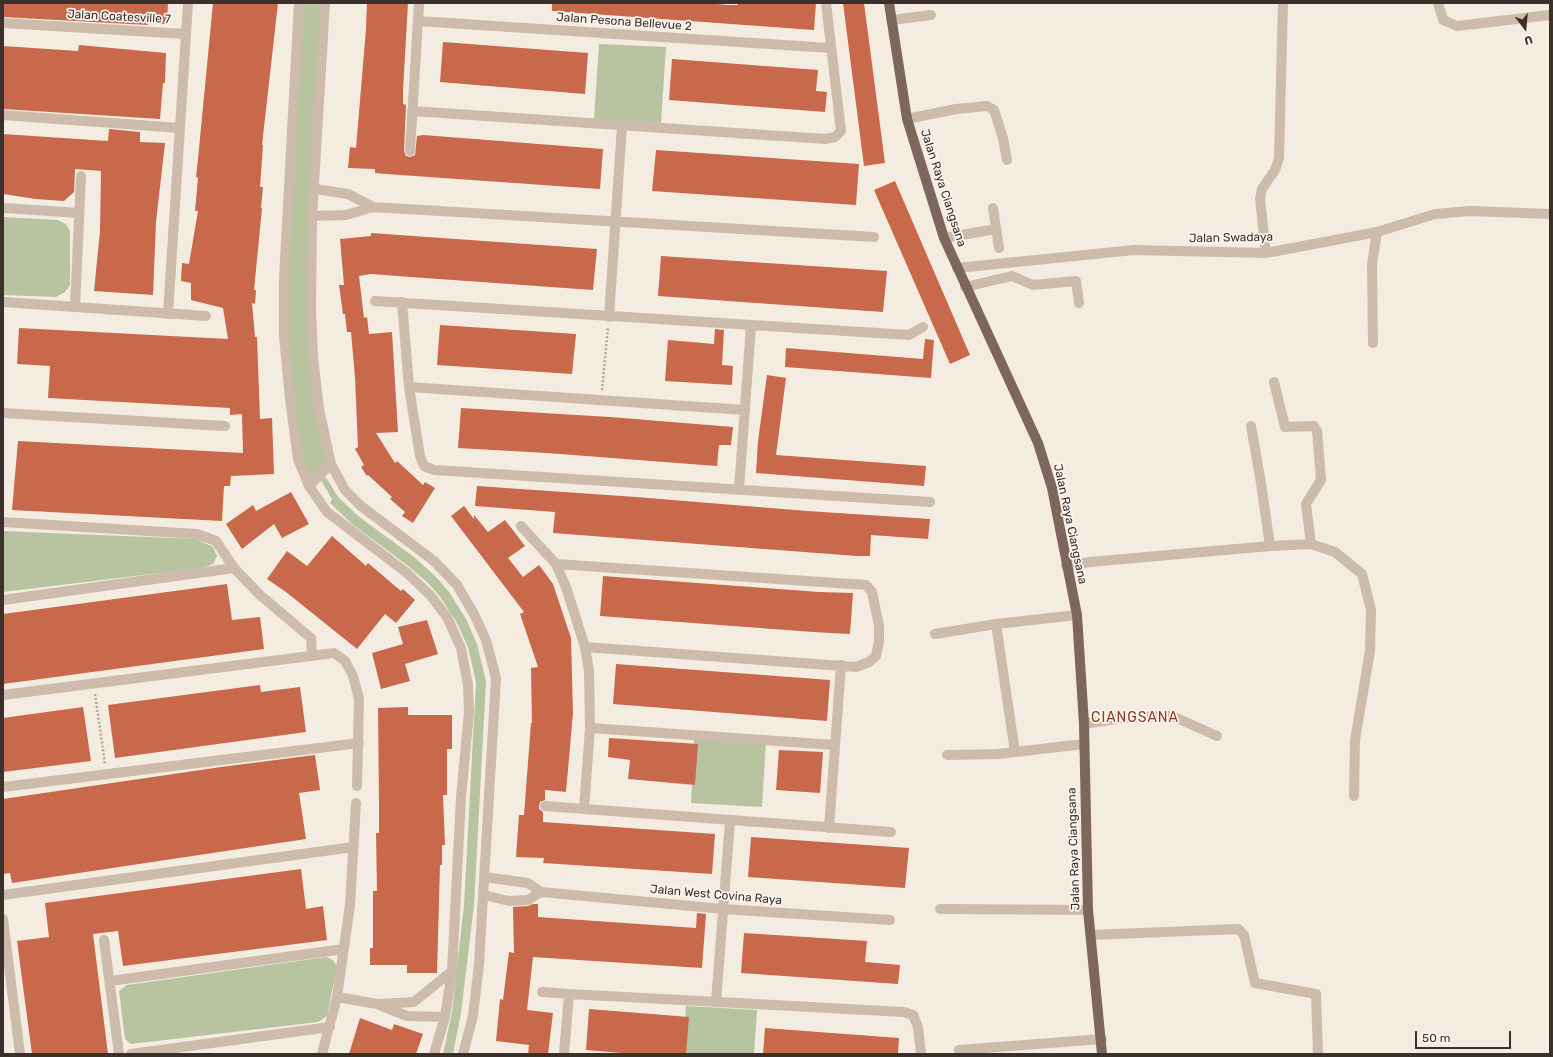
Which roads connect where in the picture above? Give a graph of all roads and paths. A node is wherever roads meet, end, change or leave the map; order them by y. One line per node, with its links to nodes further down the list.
1 (188, 3): 14 (street)
2 (300, 3): 59 (street)
3 (326, 3): 24 (street)
4 (419, 3): 12 (street)
5 (826, 3): 15 (street)
6 (889, 3): 11 (main road, Jalan Raya Ciangsana)
7 (1283, 3): 37 (street)
8 (1438, 3): 10 (street)
9 (931, 15): 11 (street)
10 (1550, 15)
11 (891, 20): 18 (main road, Jalan Raya Ciangsana)
12 (418, 21): 15 (street, Jalan Pesona Bellevue 2); 16 (street)
13 (3, 23): 14 (street, Jalan Coatesville 7)
14 (186, 34): 20 (street)
15 (830, 48): 19 (street)
16 (412, 111): 19 (street); 21 (street)
17 (3, 114): 20 (street)
18 (907, 119): 22 (street); 35 (main road, Jalan Raya Ciangsana)
19 (622, 126): 31 (street)
20 (180, 128): 45 (street)
21 (410, 150)
22 (1007, 160)
23 (81, 176): 28 (street)
24 (314, 189): 25 (street); 30 (street)
25 (373, 207): 30 (street); 31 (street)
26 (3, 208): 28 (street)
27 (993, 208): 32 (street)
28 (79, 213): 44 (street)
29 (1550, 214): 33 (street, Jalan Swadaya)
30 (312, 216): 58 (street)
31 (615, 221): 34 (street); 47 (street)
32 (996, 229): 35 (street); 36 (street)
33 (1377, 232): 37 (street, Jalan Swadaya); 50 (street)
34 (874, 237)
35 (944, 238): 38 (main road, Jalan Raya Ciangsana)
36 (999, 248)
37 (1266, 252): 38 (street, Jalan Swadaya)
38 (957, 268): 39 (main road, Jalan Raya Ciangsana)
39 (965, 286): 43 (street); 67 (main road, Jalan Raya Ciangsana)
40 (375, 301): 42 (street)
41 (3, 302): 44 (street)
42 (402, 302): 47 (street); 52 (street)
43 (1079, 303)
44 (76, 307): 45 (street)
45 (168, 314): 46 (street)
46 (206, 316)
47 (609, 317): 48 (street); 53 (path)
48 (751, 326): 49 (street); 54 (street)
49 (923, 328)
50 (1373, 343)
51 (1274, 382): 64 (street)
52 (409, 388): 53 (street); 60 (street)
53 (601, 400): 54 (street)
54 (745, 410): 60 (street)
55 (3, 413): 56 (street)
56 (225, 426)
57 (1251, 426): 65 (street)
58 (331, 464): 59 (street); 97 (street)
59 (309, 486): 109 (street)
60 (740, 489): 61 (street)
61 (930, 502)
62 (3, 522): 68 (street)
63 (521, 526): 66 (street)
64 (1311, 544): 65 (street); 89 (street)
65 (1270, 546): 67 (street)
66 (556, 564): 73 (street); 75 (street)
67 (1066, 566): 70 (main road, Jalan Raya Ciangsana)
68 (234, 568): 69 (street); 74 (street)
69 (3, 600)
70 (1077, 615): 71 (street); 78 (main road, Jalan Raya Ciangsana)
71 (996, 624): 72 (street); 84 (street)
72 (935, 634)
73 (585, 647): 75 (street); 79 (street)
74 (312, 656): 76 (street); 81 (street)
75 (841, 665): 83 (street)
76 (94, 684): 77 (street); 86 (path)
77 (3, 696)
78 (1084, 724): 80 (street); 82 (main road, Jalan Raya Ciangsana)
79 (590, 728): 83 (street); 92 (street)
80 (1217, 736)
81 (359, 743): 86 (street); 87 (street)
82 (1084, 744): 84 (street); 103 (main road, Jalan Raya Ciangsana)
83 (835, 745): 94 (street)
84 (1015, 752): 85 (street)
85 (947, 755)
86 (107, 774): 88 (street)
87 (357, 786)
88 (3, 787)
89 (1354, 796)
90 (356, 803): 96 (street)
91 (545, 806): 92 (street)
92 (584, 809): 93 (street)
93 (730, 821): 94 (street); 101 (street)
94 (829, 828): 95 (street)
95 (891, 832)
96 (353, 847): 99 (street); 108 (street)
97 (484, 878): 98 (street, Jalan West Covina Raya); 100 (street)
98 (541, 892): 100 (street); 101 (street, Jalan West Covina Raya)
99 (3, 895)
100 (484, 895): 125 (street)
101 (723, 909): 105 (street, Jalan West Covina Raya); 114 (street)
102 (940, 909): 103 (street)
103 (1088, 910): 106 (main road, Jalan Raya Ciangsana)
104 (3, 918): 120 (street)
105 (890, 920)
106 (1092, 935): 118 (main road, Jalan Raya Ciangsana); 129 (street)
107 (104, 940): 110 (street)
108 (344, 949): 110 (street); 113 (street)
109 (452, 970): 115 (street); 116 (street)
110 (110, 981): 121 (street)
111 (542, 992): 112 (street)
112 (569, 994): 114 (street); 126 (street)
113 (337, 997): 115 (street); 117 (street)
114 (716, 1002): 127 (street)
115 (377, 1004): 116 (street)
116 (445, 1017): 124 (street)
117 (330, 1027): 122 (street); 123 (street)
118 (1102, 1039): 119 (street); 128 (main road, Jalan Raya Ciangsana)
119 (959, 1050)
120 (20, 1054)
121 (119, 1054)
122 (131, 1054)
123 (322, 1054)
124 (434, 1054)
125 (463, 1054)
126 (564, 1054)
127 (921, 1054)
128 (1102, 1054)
129 (1318, 1054)

